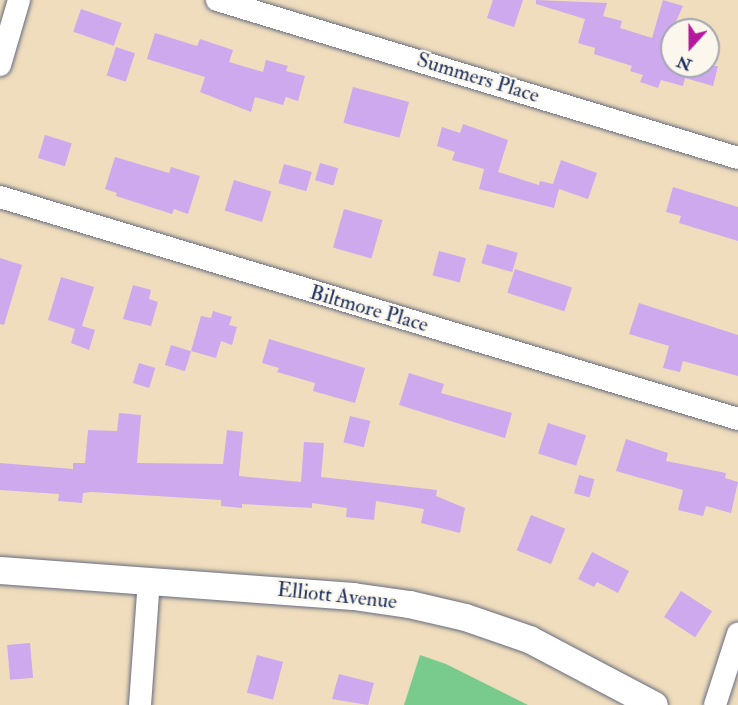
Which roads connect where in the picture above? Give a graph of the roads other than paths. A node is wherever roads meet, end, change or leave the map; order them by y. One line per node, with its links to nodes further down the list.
1 (19, 0): 3 (street)
2 (217, 0): 4 (street, Summers Place)
3 (0, 65)
4 (738, 158)
5 (0, 197): 6 (street, Biltmore Place)
6 (738, 419)
7 (0, 570): 8 (street, Elliott Avenue)
8 (149, 579): 10 (street); 11 (street, Elliott Avenue)
9 (738, 634): 12 (street)
10 (140, 705)
11 (654, 705)
12 (715, 705)

